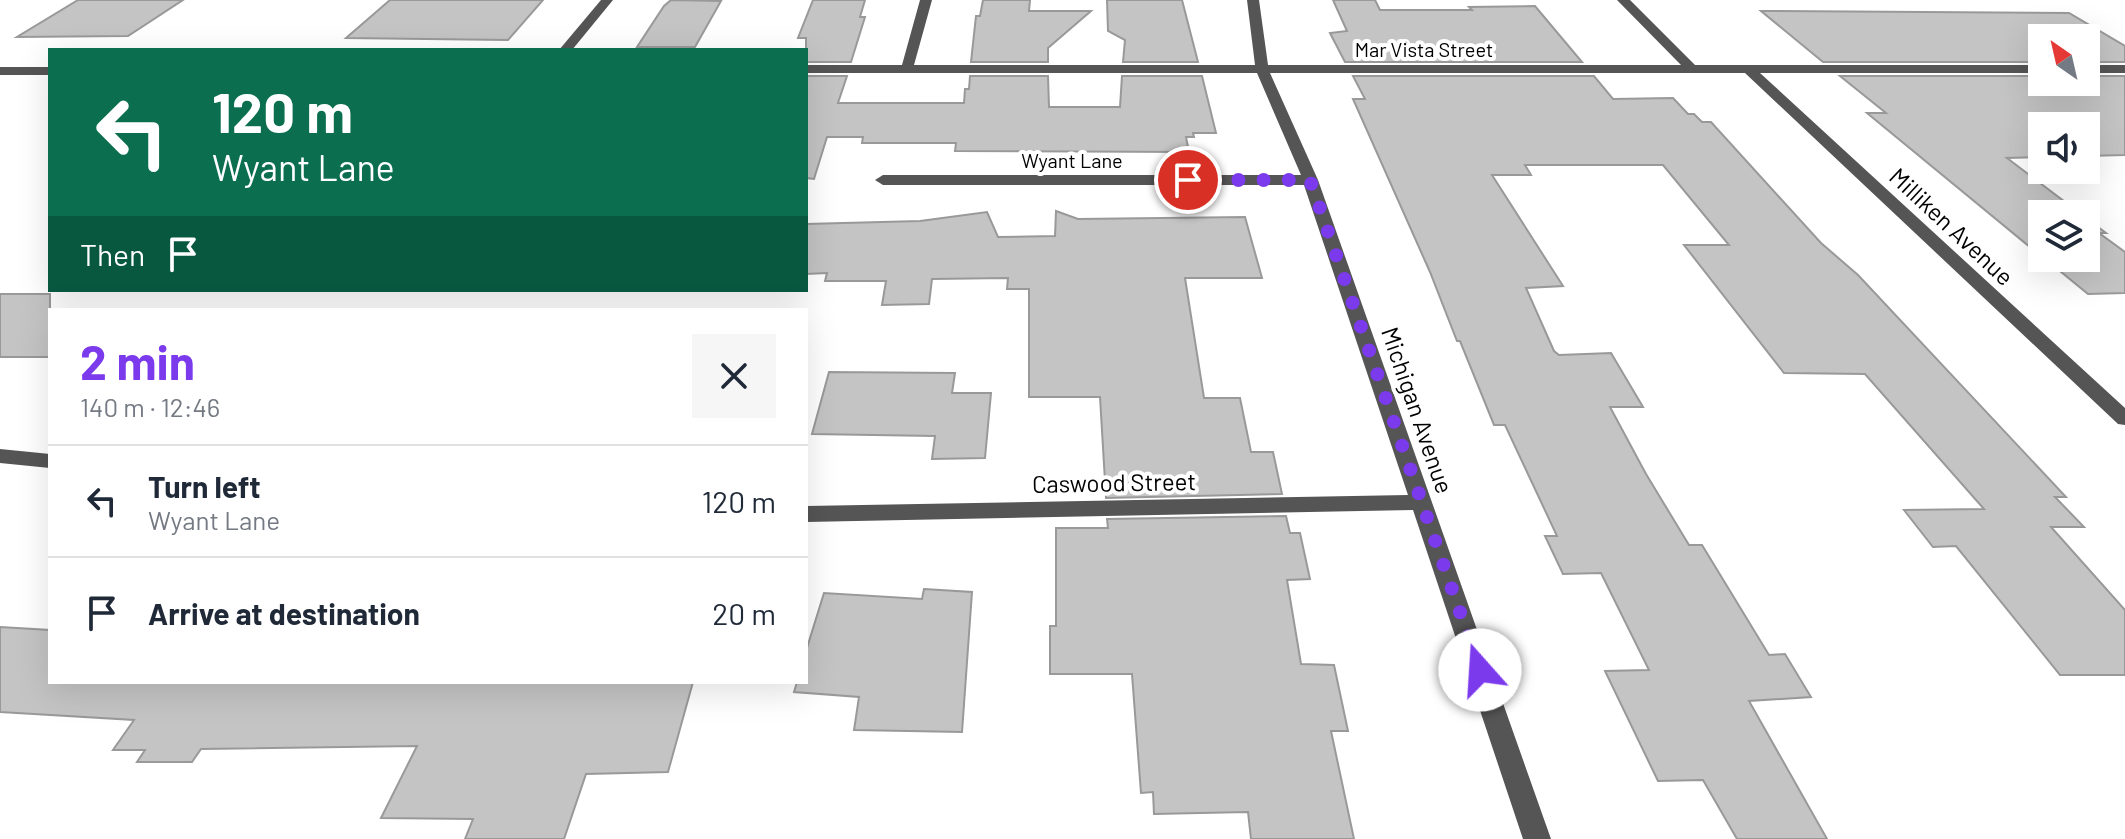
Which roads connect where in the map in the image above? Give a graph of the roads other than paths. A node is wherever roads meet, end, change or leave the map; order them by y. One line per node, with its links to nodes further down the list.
1 (607, 0): 5 (street)
2 (926, 0): 9 (street)
3 (1253, 0): 10 (street, Michigan Avenue)
4 (1623, 0): 6 (street)
5 (567, 48)
6 (1691, 68): 7 (street, Mar Vista Street); 10 (street, Mar Vista Street)
7 (1747, 68): 11 (street, Mar Vista Street); 18 (street, Milliken Avenue)
8 (808, 69): 9 (street, Mar Vista Street)
9 (907, 69): 10 (street, Mar Vista Street)
10 (1262, 69): 17 (street, Michigan Avenue)
11 (2028, 69)
12 (2100, 69): 13 (street)
13 (2125, 69)
14 (0, 71): 15 (street)
15 (48, 71)
16 (883, 180): 17 (street, Wyant Lane)
17 (1310, 180): 21 (street, Michigan Avenue)
18 (2125, 419)
19 (0, 456): 20 (street)
20 (48, 461)
21 (1422, 502): 22 (street, Caswood Street); 23 (street, Michigan Avenue)
22 (808, 514)
23 (1537, 839)

